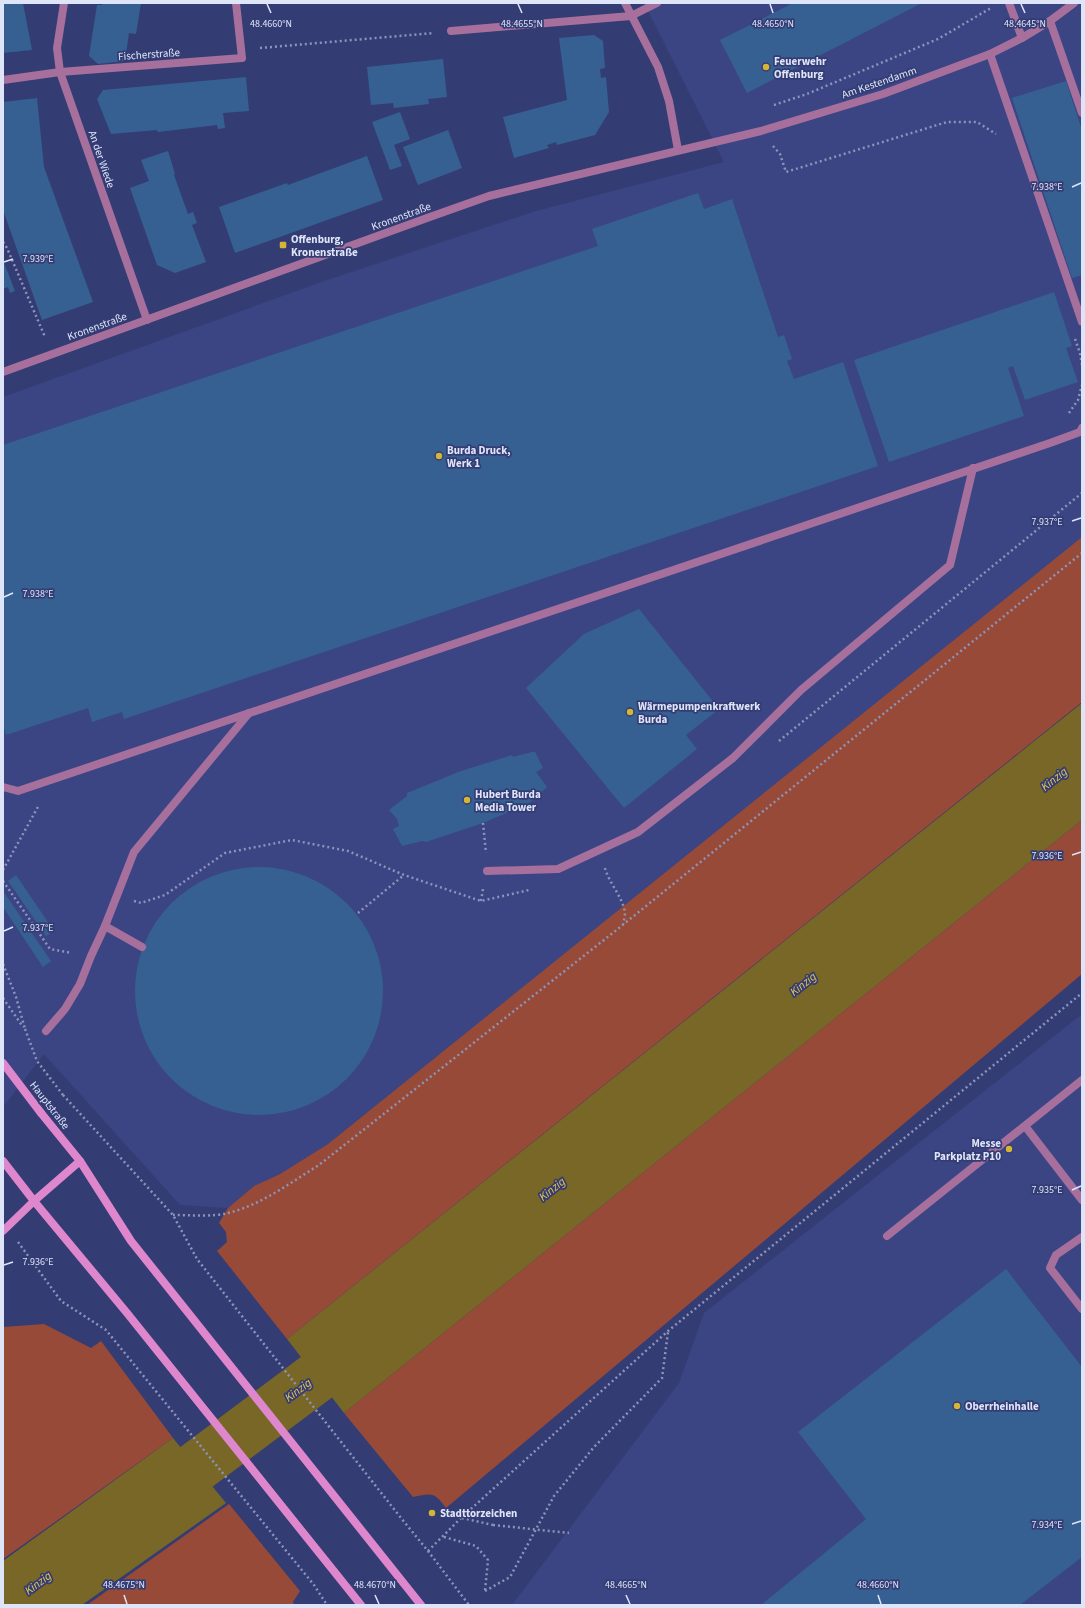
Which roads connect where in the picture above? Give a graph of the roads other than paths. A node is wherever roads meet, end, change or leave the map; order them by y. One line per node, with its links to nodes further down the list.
1 (64, 3): 12 (street, An der Wiede)
2 (236, 3): 12 (street, Fischerstraße)
3 (625, 3): 7 (street)
4 (657, 3): 7 (street)
5 (1009, 3): 10 (street)
6 (1074, 3): 8 (street, Am Kestendamm)
7 (631, 16): 9 (street); 15 (street)
8 (1050, 21): 10 (street, Am Kestendamm); 14 (street)
9 (450, 32)
10 (1022, 38): 11 (street, Am Kestendamm)
11 (990, 54): 15 (street, Am Kestendamm); 17 (street)
12 (60, 72): 13 (street, Fischerstraße); 16 (street, An der Wiede)
13 (3, 80)
14 (1082, 114)
15 (678, 150): 16 (street, Kronenstraße)
16 (148, 320): 18 (street, Kronenstraße)
17 (1082, 322)
18 (3, 372)
19 (1081, 430): 20 (street)
20 (973, 468): 21 (street); 23 (street)
21 (249, 713): 22 (street); 24 (street)
22 (3, 787)
23 (487, 871)
24 (105, 926): 25 (street); 26 (street)
25 (142, 947)
26 (46, 1031)
27 (3, 1063): 31 (main road, Hauptstraße, bridge)
28 (1082, 1080): 29 (street)
29 (1025, 1126): 32 (street); 35 (street)
30 (3, 1161): 33 (main road)
31 (80, 1161): 33 (main road); 39 (main road, Hauptstraße)
32 (1082, 1200)
33 (34, 1202): 34 (main road); 38 (main road)
34 (5, 1229)
35 (887, 1236)
36 (1082, 1237): 37 (street)
37 (1082, 1309)
38 (361, 1605)
39 (421, 1605)

